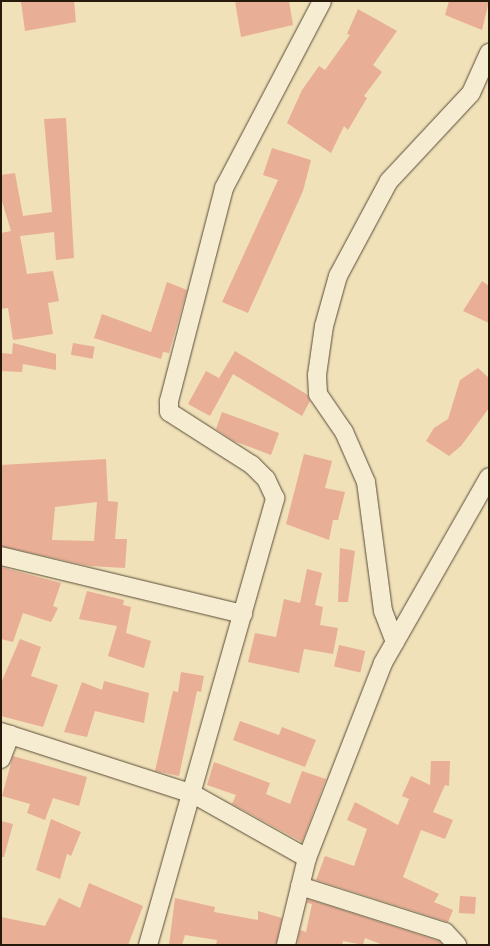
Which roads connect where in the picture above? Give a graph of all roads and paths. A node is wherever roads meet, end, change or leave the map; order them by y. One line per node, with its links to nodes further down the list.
1 (322, 1): 5 (street)
2 (489, 53): 6 (street)
3 (489, 477): 6 (street)
4 (1, 556): 5 (street)
5 (243, 614): 9 (street)
6 (395, 642): 10 (street)
7 (6, 733): 8 (street); 9 (street)
8 (1, 759)
9 (193, 794): 10 (street); 12 (street)
10 (307, 858): 11 (street)
11 (300, 886): 13 (street); 14 (street)
12 (148, 945)
13 (286, 945)
14 (457, 945)

